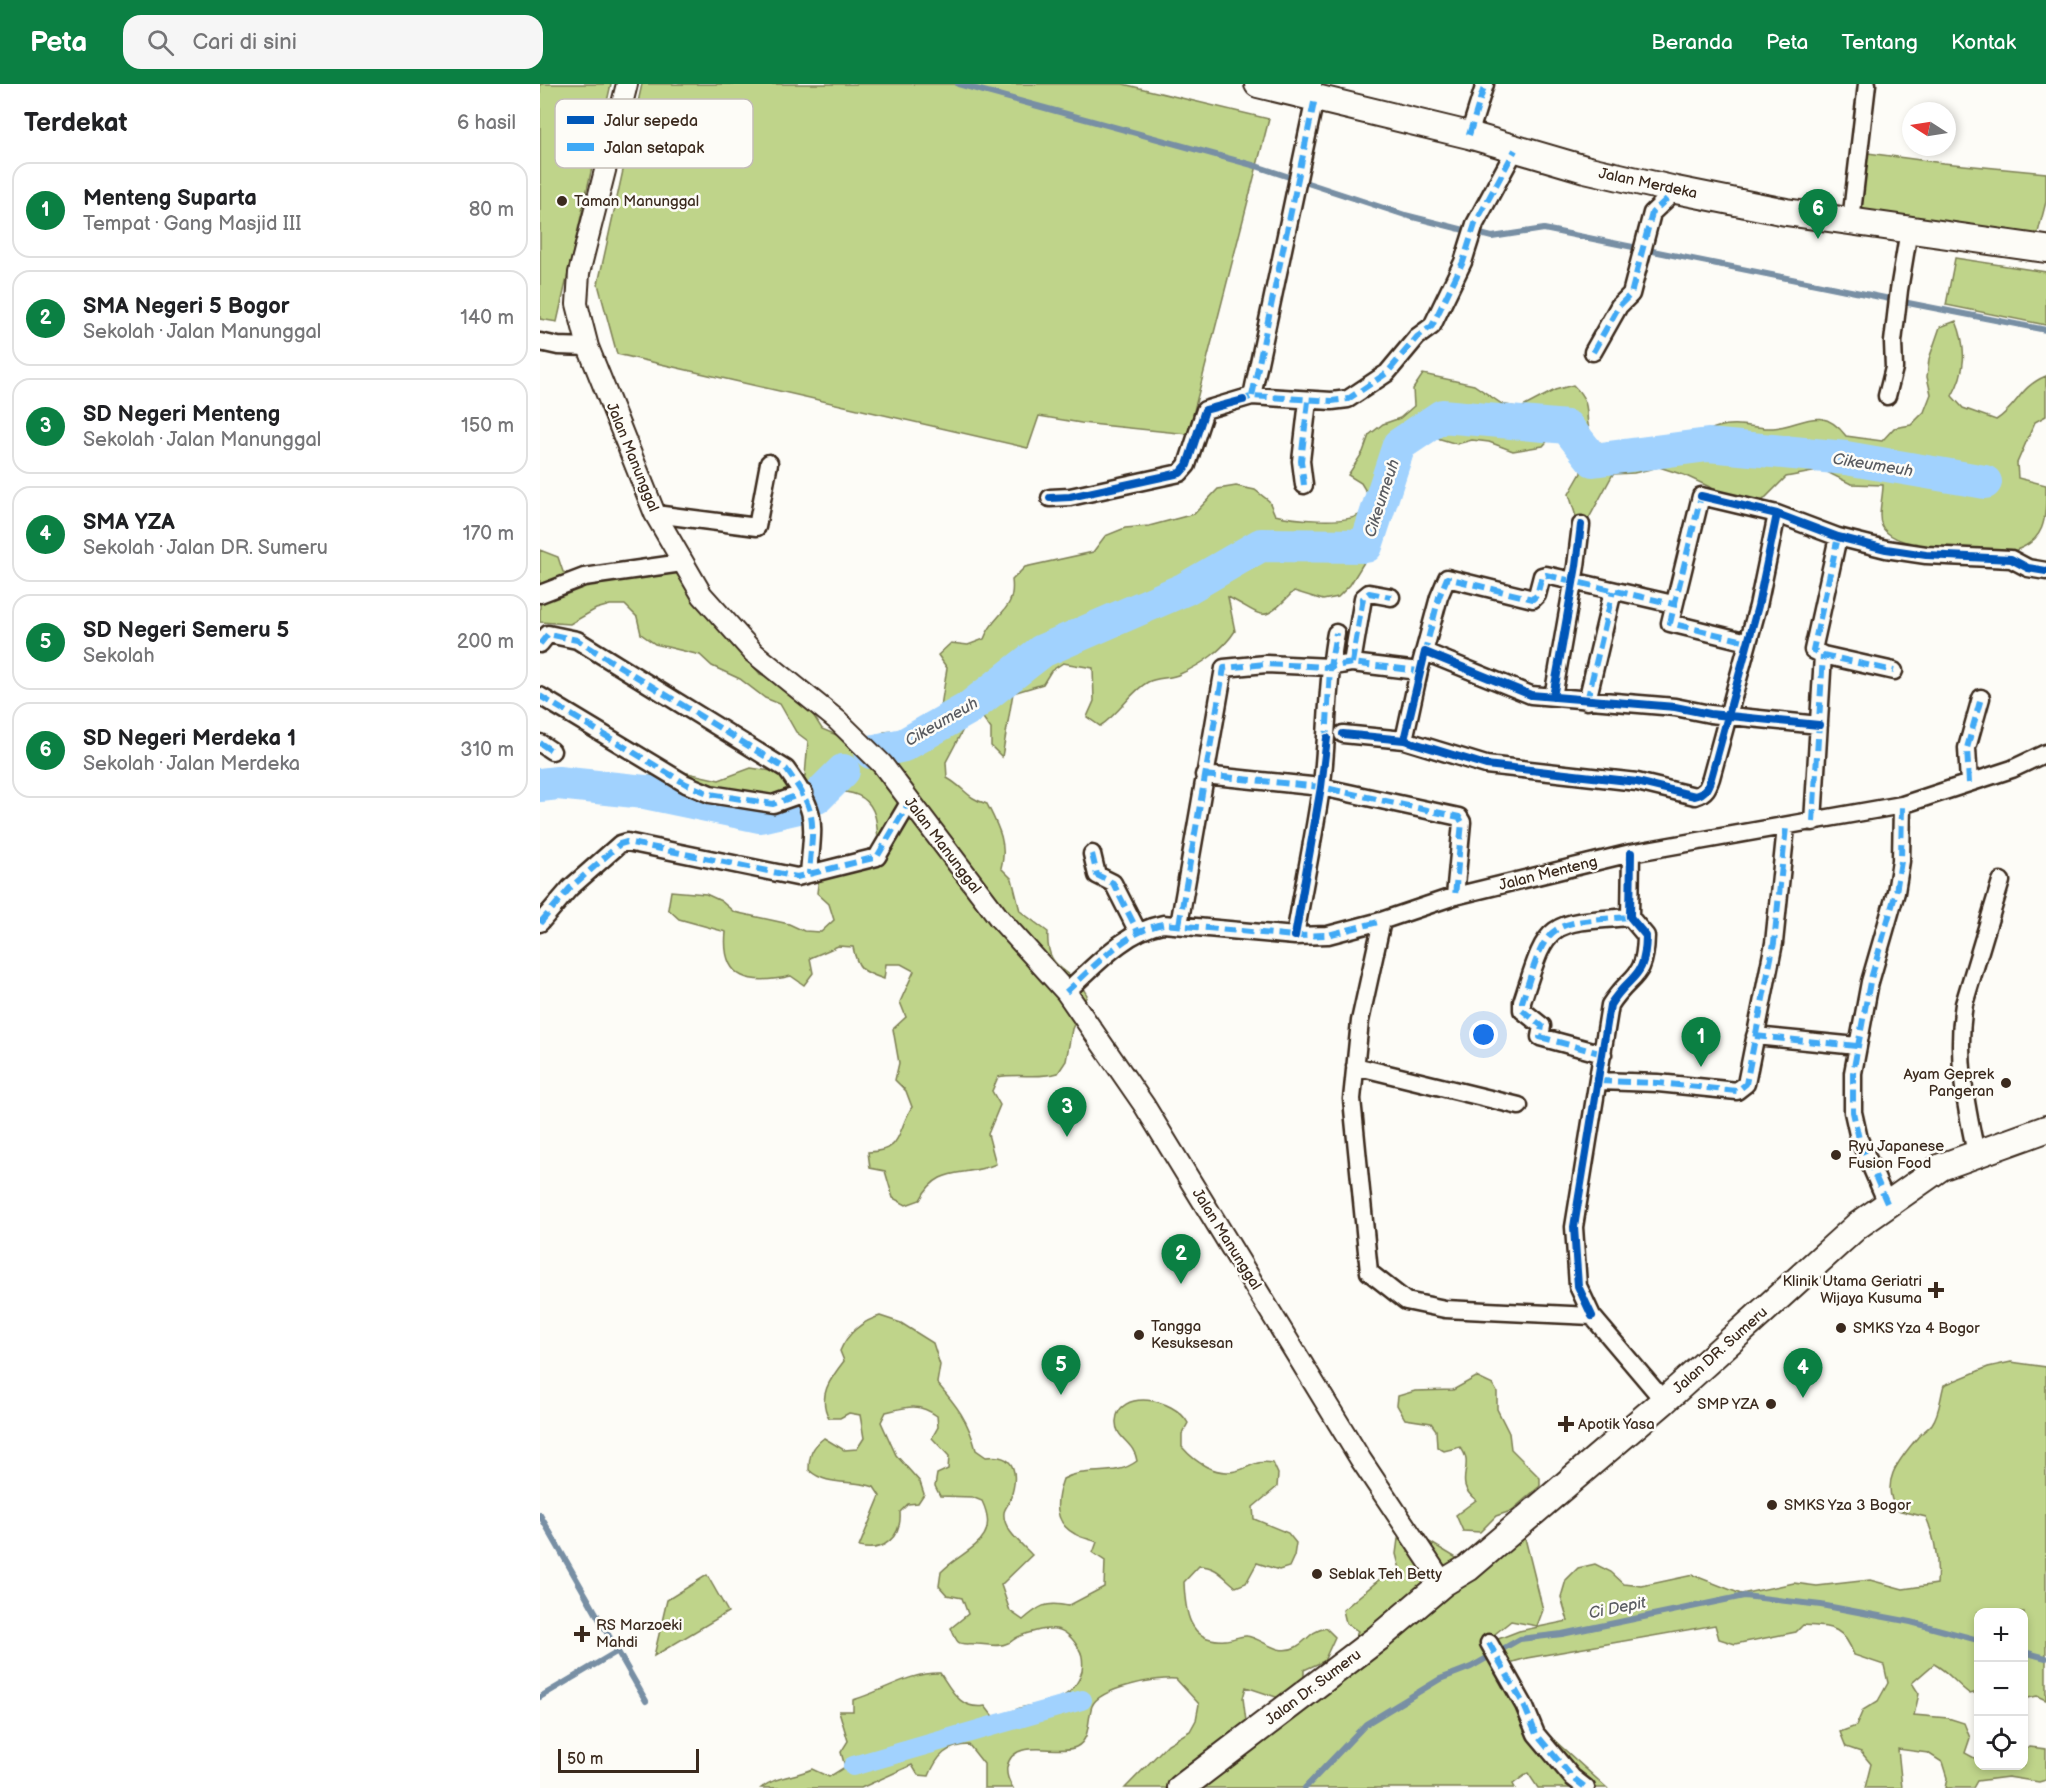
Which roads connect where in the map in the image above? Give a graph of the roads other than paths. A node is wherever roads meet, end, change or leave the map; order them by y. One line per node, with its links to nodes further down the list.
1 (627, 84): 6 (street, Jalan Manunggal)
2 (1485, 84): 7 (street)
3 (1867, 84): 11 (street)
4 (1262, 85): 5 (main road, Jalan Merdeka)
5 (1314, 91): 7 (main road, Jalan Merdeka); 17 (street)
6 (623, 99)
7 (1469, 135): 8 (main road, Jalan Merdeka)
8 (1515, 150): 10 (main road, Jalan Merdeka); 19 (street)
9 (606, 168): 15 (street, Jalan Manunggal)
10 (1676, 190): 11 (main road, Jalan Merdeka); 16 (street)
11 (1851, 221): 12 (main road, Jalan Merdeka)
12 (1909, 230): 13 (main road, Jalan Merdeka); 18 (street)
13 (2046, 249)
14 (540, 342): 15 (street)
15 (588, 347): 23 (street, Jalan Manunggal)
16 (1593, 352)
17 (1252, 396): 19 (street); 22 (street)
18 (1887, 396)
19 (1308, 401): 21 (street)
20 (769, 463): 23 (street)
21 (1304, 485)
22 (1050, 498)
23 (655, 514): 27 (street, Jalan Manunggal)
24 (1777, 514): 26 (street); 33 (street); 35 (street)
25 (1581, 525): 29 (street)
26 (1838, 537): 28 (street); 38 (street)
27 (682, 564): 31 (street); 56 (street, Jalan Manunggal)
28 (2046, 571)
29 (1573, 583): 30 (street); 37 (street); 44 (street)
30 (1613, 591): 33 (street); 46 (street)
31 (540, 594)
32 (1391, 597): 39 (street)
33 (1673, 604): 35 (street)
34 (1336, 633): 40 (street)
35 (1748, 642): 47 (street)
36 (540, 644): 55 (street)
37 (1425, 652): 41 (street); 44 (street)
38 (1823, 655): 42 (street); 48 (street)
39 (1352, 663): 40 (street); 41 (street)
40 (1330, 666): 52 (street); 54 (street)
41 (1419, 671): 50 (street)
42 (1894, 671)
43 (540, 696): 55 (street)
44 (1553, 697): 46 (street)
45 (1981, 698): 53 (street)
46 (1587, 700): 47 (street)
47 (1726, 716): 48 (street); 50 (street)
48 (1819, 724): 58 (street)
49 (1343, 734): 50 (street)
50 (1404, 740)
51 (2046, 753): 53 (street, Jalan Menteng)
52 (1203, 774): 54 (street); 68 (street)
53 (1969, 783): 57 (street, Jalan Menteng)
54 (1321, 787): 64 (street); 70 (street)
55 (804, 793): 62 (street)
56 (910, 801): 62 (street); 71 (street, Jalan Manunggal)
57 (1902, 805): 58 (street, Jalan Menteng); 73 (street)
58 (1813, 822): 59 (street, Jalan Menteng)
59 (1786, 827): 60 (street, Jalan Menteng); 72 (street)
60 (1631, 853): 64 (street, Jalan Menteng); 65 (street)
61 (1092, 854): 69 (street)
62 (809, 874): 67 (street)
63 (2001, 881): 79 (street)
64 (1455, 896): 66 (street, Jalan Menteng)
65 (1630, 917): 74 (street); 74 (street)
66 (1382, 921): 70 (street, Jalan Menteng); 75 (street)
67 (540, 922)
68 (1179, 925): 69 (street, Jalan Menteng); 70 (street, Jalan Menteng)
69 (1138, 932): 71 (street, Jalan Menteng)
70 (1295, 936)
71 (1065, 992): 83 (street, Jalan Manunggal)
72 (1755, 1036): 73 (street); 76 (street)
73 (1857, 1046): 80 (street)
74 (1603, 1053): 76 (street)
75 (1354, 1066): 77 (street); 81 (street)
76 (1599, 1081): 81 (street)
77 (1519, 1106)
78 (2044, 1136): 79 (main road, Jalan DR. Sumeru)
79 (1976, 1153): 80 (main road, Jalan DR. Sumeru)
80 (1887, 1203): 82 (main road, Jalan DR. Sumeru)
81 (1592, 1316): 82 (street)
82 (1664, 1401): 83 (main road, Jalan DR. Sumeru)
83 (1443, 1584): 85 (main road, Jalan Dr. Sumeru)
84 (1489, 1643): 86 (street)
85 (1181, 1788)
86 (1586, 1788)

